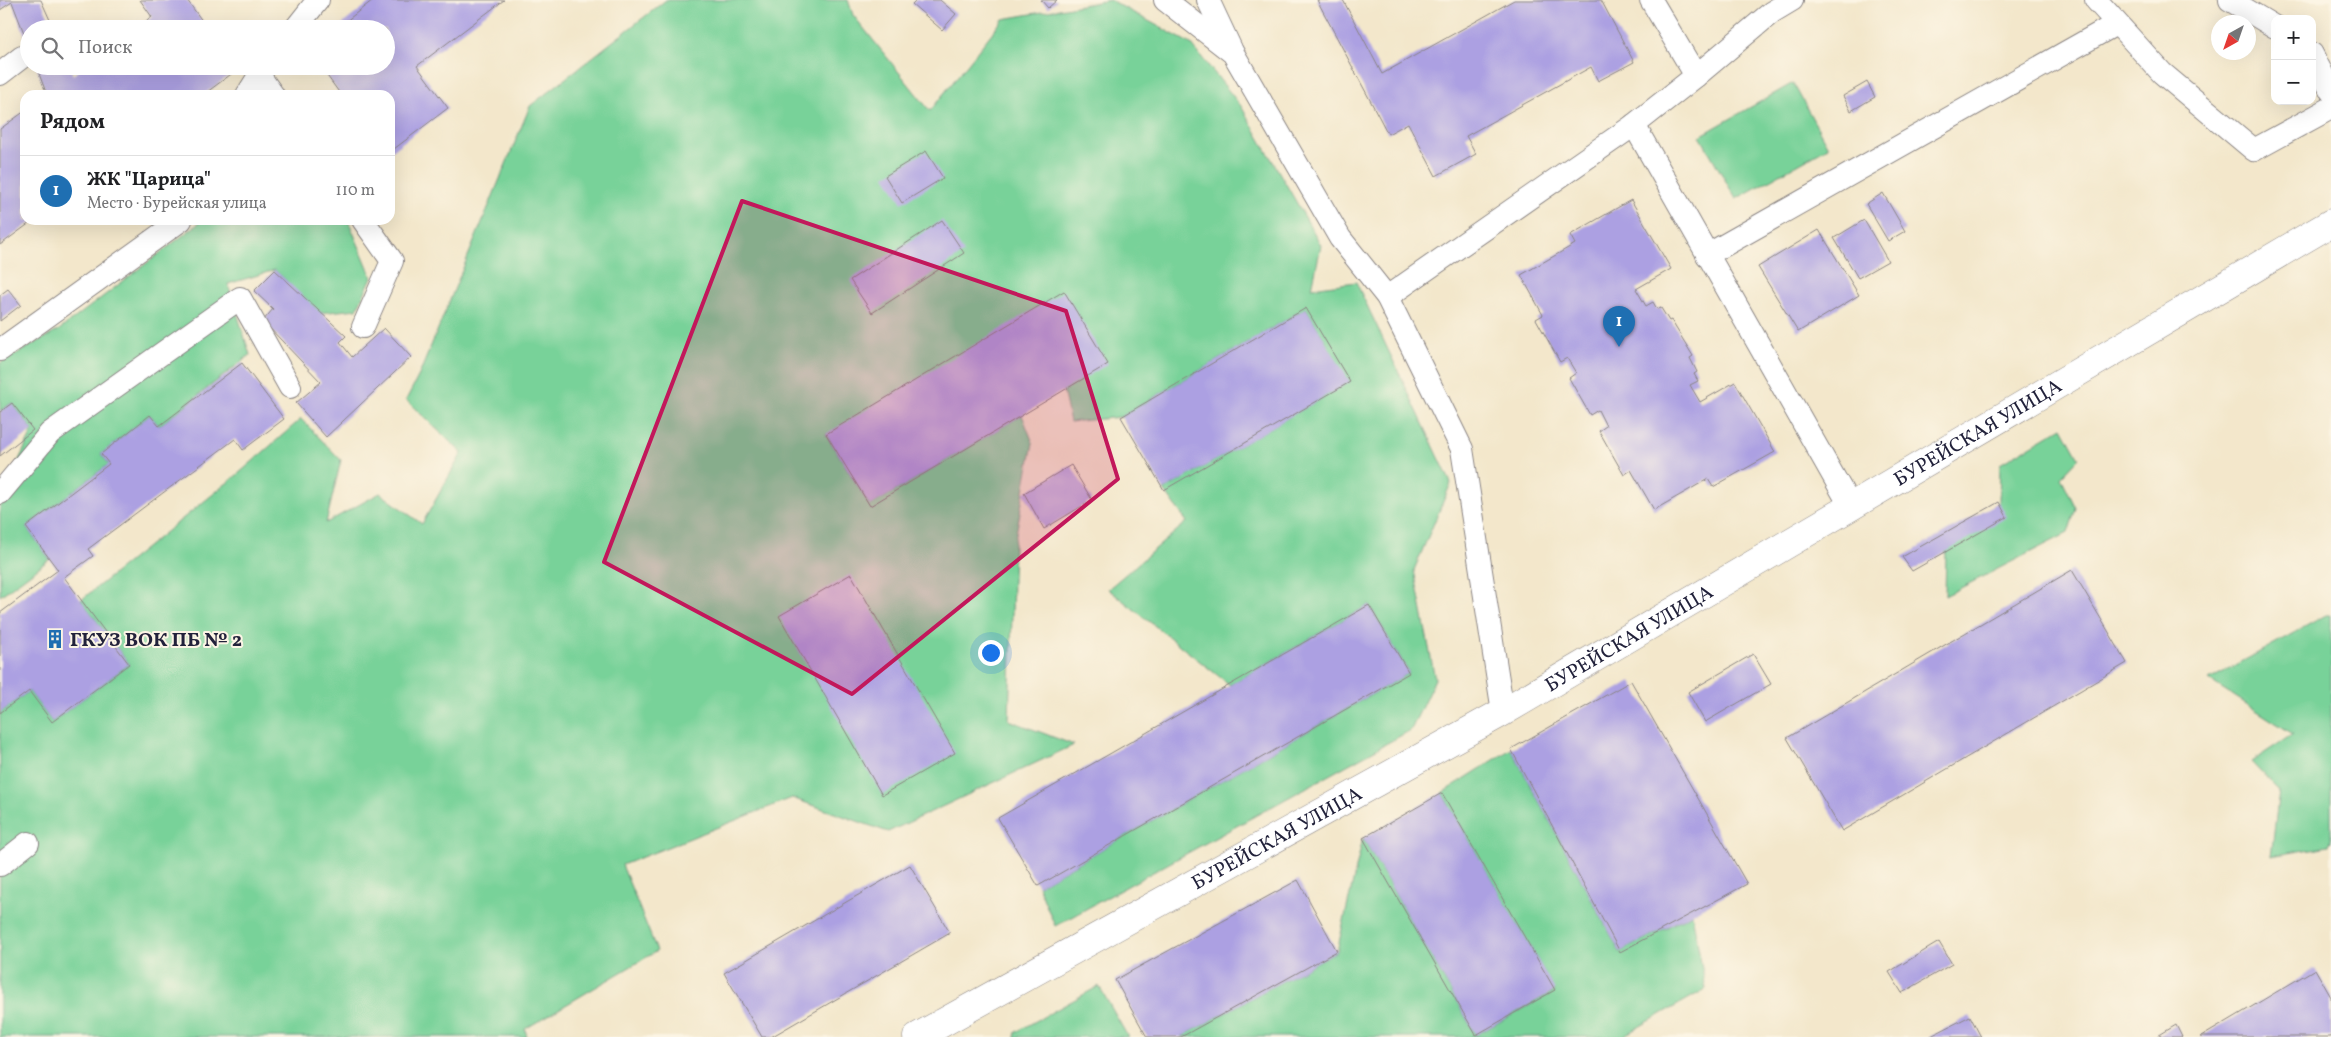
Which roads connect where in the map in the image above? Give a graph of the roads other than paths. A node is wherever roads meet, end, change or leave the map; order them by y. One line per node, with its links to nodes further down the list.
1 (318, 0): 8 (lane)
2 (1166, 0): 11 (lane)
3 (1208, 0): 11 (lane)
4 (1651, 0): 17 (lane)
5 (1792, 0): 17 (lane)
6 (2096, 0): 9 (lane)
7 (2230, 0): 10 (lane)
8 (302, 20)
9 (2116, 24): 21 (lane); 26 (lane)
10 (2271, 25)
11 (1233, 53): 27 (lane)
12 (20, 59): 14 (lane)
13 (2315, 60): 20 (lane)
14 (0, 74)
15 (258, 75): 18 (lane)
16 (263, 75): 19 (lane)
17 (1696, 76): 22 (lane)
18 (250, 90)
19 (271, 90)
20 (2331, 91)
21 (2331, 108)
22 (1634, 125): 26 (lane); 27 (lane)
23 (2331, 223): 32 (street, БУРЕЙСКАЯ УЛИЦА)
24 (174, 225): 29 (lane)
25 (367, 225): 28 (lane)
26 (1707, 255): 32 (lane)
27 (1387, 297): 33 (lane)
28 (363, 327)
29 (0, 350)
30 (290, 387): 31 (lane)
31 (0, 493)
32 (1851, 507): 33 (street, БУРЕЙСКАЯ УЛИЦА)
33 (1503, 712): 36 (street, БУРЕЙСКАЯ УЛИЦА)
34 (28, 843): 35 (lane)
35 (0, 865)
36 (917, 1037)

